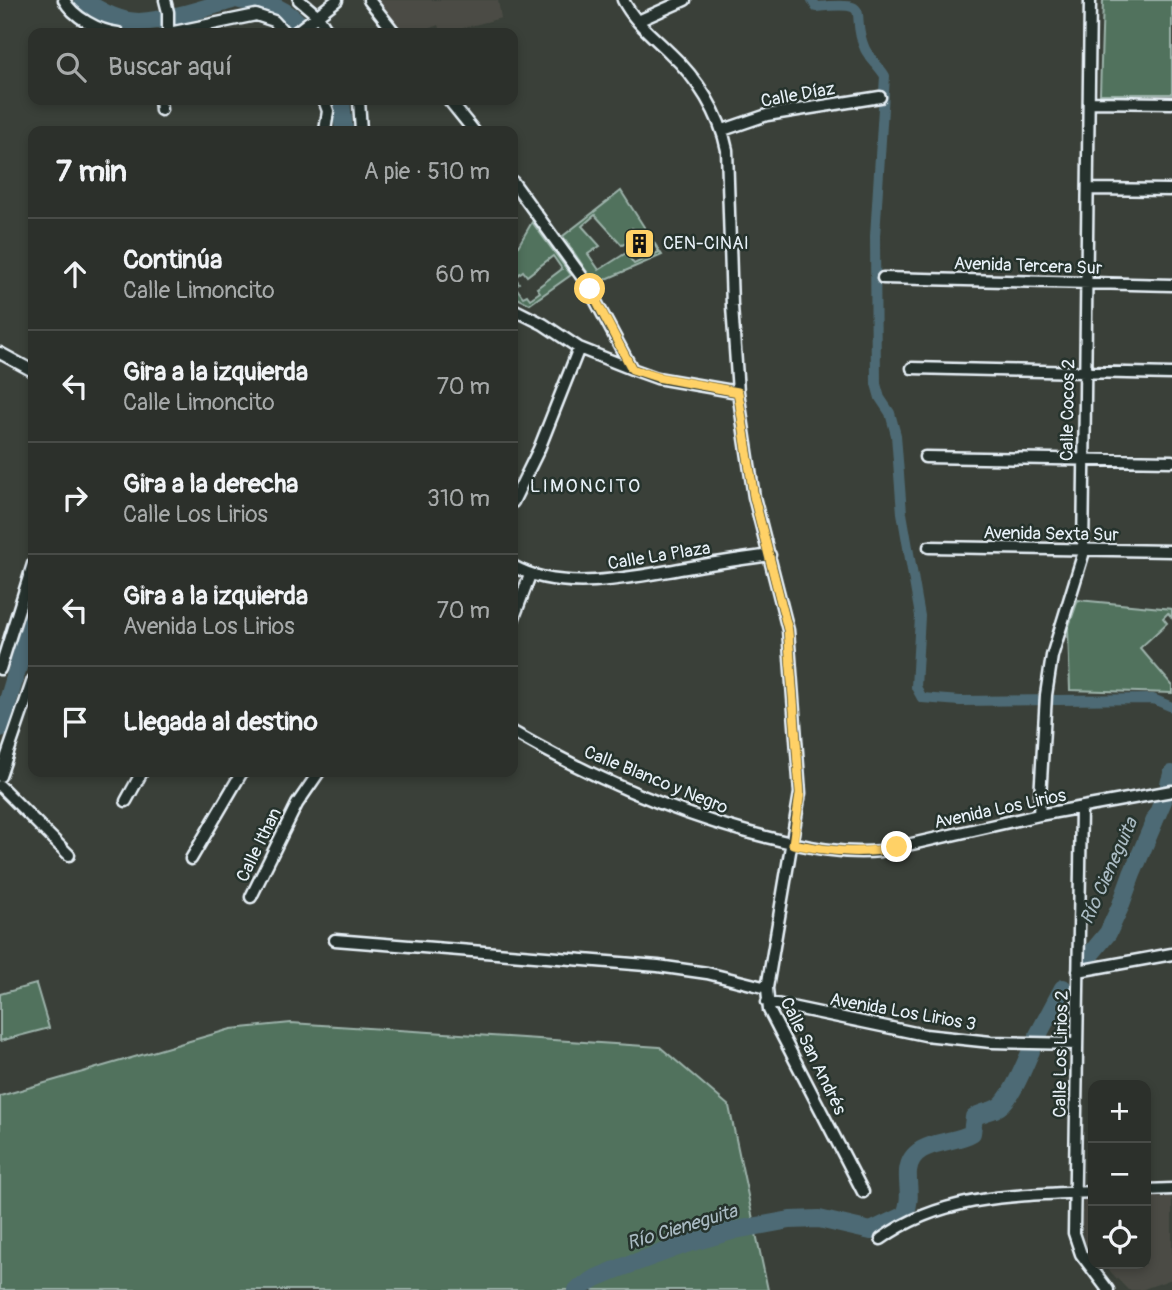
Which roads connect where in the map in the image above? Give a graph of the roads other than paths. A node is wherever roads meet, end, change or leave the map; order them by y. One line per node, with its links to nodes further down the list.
1 (64, 0): 11 (street)
2 (165, 0): 12 (street)
3 (299, 0): 9 (street)
4 (337, 0): 9 (street)
5 (369, 0): 17 (street)
6 (623, 0): 10 (street)
7 (685, 0): 10 (street)
8 (1090, 0): 19 (street, Calle Cocos 2)
9 (314, 19): 15 (street); 16 (street)
10 (638, 22): 27 (street)
11 (104, 28)
12 (169, 28)
13 (185, 28): 14 (street)
14 (280, 28)
15 (302, 28)
16 (324, 28)
17 (391, 28)
18 (880, 97): 27 (street, Calle Díaz)
19 (1089, 102): 20 (street); 29 (street, Calle Cocos 2)
20 (1172, 103)
21 (326, 105): 24 (street)
22 (359, 105): 25 (street)
23 (453, 105): 26 (street)
24 (326, 126)
25 (361, 126)
26 (470, 126)
27 (723, 130): 42 (street, Calle San Andrés)
28 (518, 189): 39 (street)
29 (1088, 189): 30 (street); 32 (street, Calle Cocos 2)
30 (1172, 190)
31 (883, 278): 32 (street, Avenida Tercera Sur)
32 (1086, 284): 33 (street, Avenida Tercera Sur); 40 (street, Calle Cocos 2)
33 (1172, 285)
34 (518, 312): 35 (street)
35 (579, 348): 39 (street); 46 (street)
36 (0, 353): 37 (street)
37 (28, 368)
38 (912, 368): 40 (street)
39 (632, 369): 42 (street)
40 (1085, 372): 41 (street); 44 (street, Calle Cocos 2)
41 (1172, 374)
42 (738, 392): 50 (street, Calle San Andrés)
43 (925, 457): 44 (street)
44 (1083, 460): 45 (street); 48 (street, Calle Cocos 2)
45 (1172, 461)
46 (518, 492)
47 (929, 547): 48 (street, Avenida Sexta Sur)
48 (1083, 550): 49 (street, Avenida Sexta Sur); 68 (street, Calle Cocos 2)
49 (1172, 551)
50 (770, 555): 52 (street, Calle La Plaza); 69 (street, Calle San Andrés)
51 (518, 569): 52 (street, Calle La Plaza)
52 (530, 575): 54 (street)
53 (28, 580): 55 (street)
54 (518, 607)
55 (0, 669)
56 (28, 695): 59 (street)
57 (518, 735): 69 (street, Calle Blanco y Negro)
58 (0, 741): 59 (street)
59 (11, 745): 60 (street)
60 (0, 776)
61 (139, 777): 66 (street)
62 (239, 777): 71 (street)
63 (316, 777): 72 (street, Calle Ithan)
64 (0, 786): 70 (street)
65 (1172, 791): 67 (street, Avenida Los Lirios)
66 (126, 802)
67 (1081, 808): 68 (street, Avenida Los Lirios); 75 (street, Calle Los Lirios 2)
68 (1039, 815): 69 (street, Avenida Los Lirios)
69 (793, 844): 76 (street, Calle San Andrés)
70 (69, 855)
71 (191, 859)
72 (251, 897)
73 (335, 940): 76 (street)
74 (1172, 954): 75 (street)
75 (1078, 971): 78 (street, Calle Los Lirios 2)
76 (767, 988): 77 (street, Calle San Andrés)
77 (767, 1002): 78 (street, Avenida Los Lirios 3); 81 (street, Calle San Andrés)
78 (1077, 1044): 83 (street, Calle Los Lirios 2)
79 (1172, 1189): 80 (street)
80 (1151, 1190)
81 (863, 1192)
82 (1088, 1192): 83 (street)
83 (1074, 1193): 84 (street); 85 (street, Calle Los Lirios 2)
84 (881, 1239)
85 (1108, 1290)

